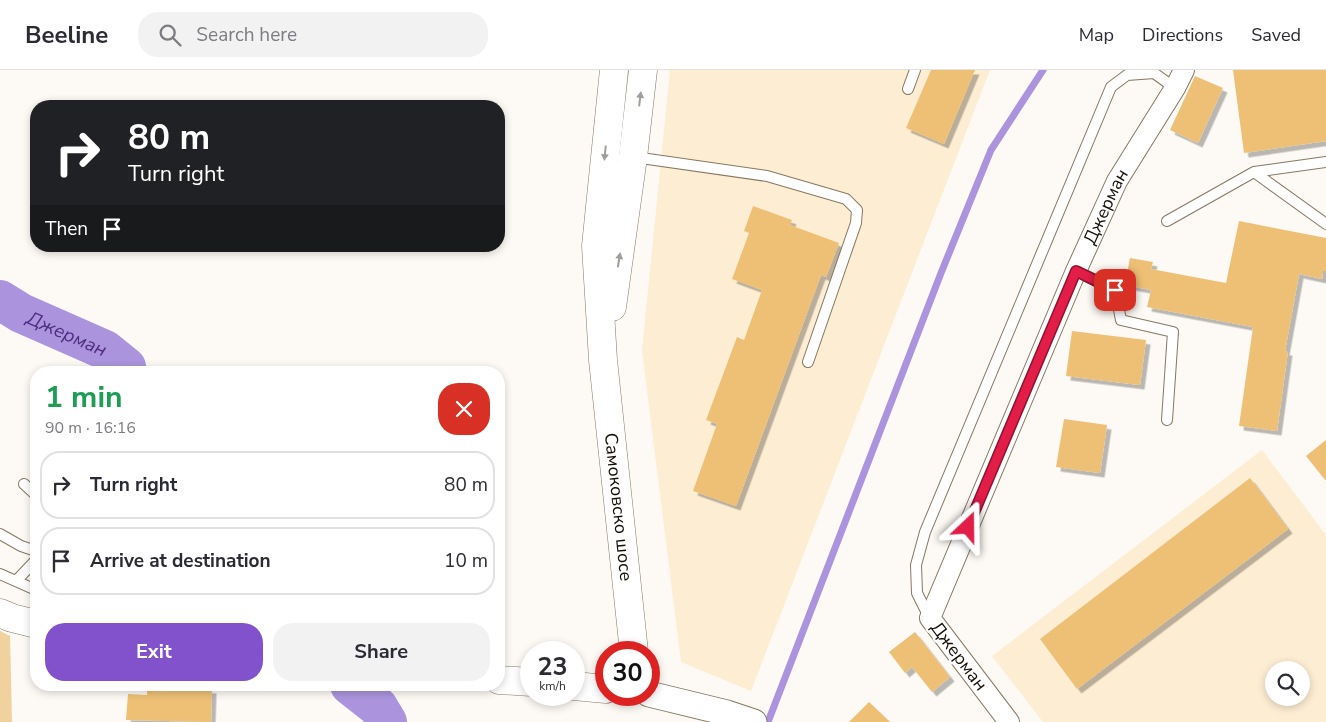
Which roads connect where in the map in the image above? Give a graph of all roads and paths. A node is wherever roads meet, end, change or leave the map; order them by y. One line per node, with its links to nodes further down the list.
1 (614, 70): 12 (main road, Самоковско шосе, one-way to 12)
2 (643, 70): 6 (main road, Самоковско шосе, one-way to 2)
3 (915, 70): 5 (lane)
4 (1179, 79): 11 (street, Джерман); 24 (lane)
5 (908, 89)
6 (633, 157): 12 (main road, Самоковско шосе, one-way to 6); 13 (lane)
7 (1326, 162): 8 (lane)
8 (1254, 172): 9 (lane); 10 (lane)
9 (1167, 221)
10 (1326, 224)
11 (1076, 271): 14 (lane); 24 (street, Джерман)
12 (604, 360): 26 (main road, Самоковско шосе)
13 (808, 362)
14 (1167, 420)
15 (24, 484): 16 (lane)
16 (30, 490)
17 (0, 534): 18 (lane)
18 (30, 549)
19 (30, 566): 21 (lane)
20 (0, 574): 21 (lane)
21 (16, 581): 22 (lane)
22 (30, 587)
23 (0, 613): 25 (main road)
24 (930, 618): 31 (street, Джерман)
25 (30, 622)
26 (633, 641)
27 (505, 680): 28 (main road)
28 (520, 681)
29 (660, 697): 30 (street)
30 (754, 722)
31 (1009, 722)

